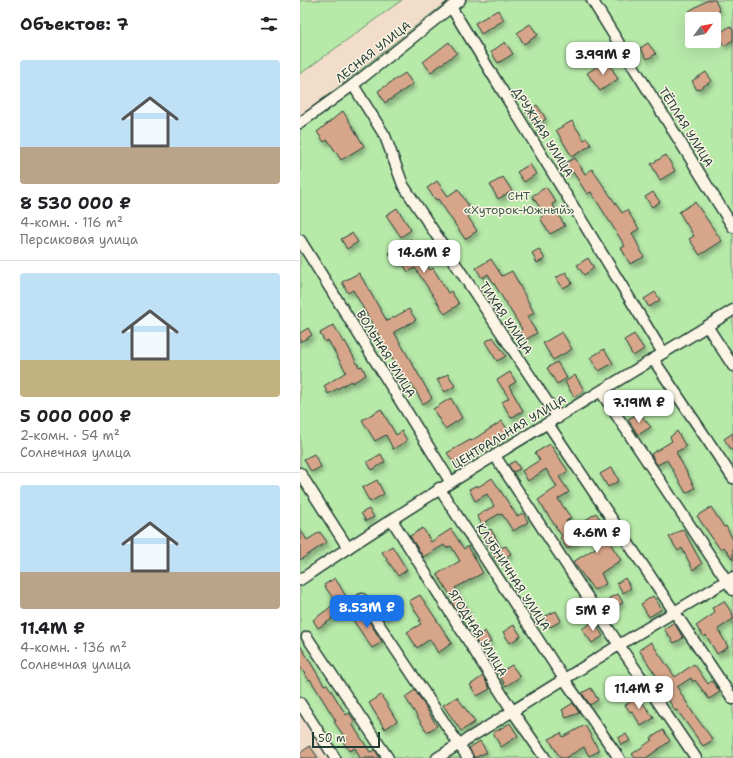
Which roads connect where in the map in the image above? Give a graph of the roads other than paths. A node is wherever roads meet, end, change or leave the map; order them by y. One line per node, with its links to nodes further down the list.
1 (460, 0): 3 (street, ЛЕСНАЯ УЛИЦА)
2 (592, 0): 6 (street, ТЁПЛАЯ УЛИЦА)
3 (451, 7): 4 (street, ЛЕСНАЯ УЛИЦА); 10 (street, ДРУЖНАЯ УЛИЦА)
4 (353, 85): 5 (street, ЛЕСНАЯ УЛИЦА); 14 (street, ТИХАЯ УЛИЦА)
5 (300, 123)
6 (733, 227)
7 (300, 240): 19 (street, ВОЛЬНАЯ УЛИЦА)
8 (733, 310): 9 (street, ЦЕНТРАЛЬНАЯ УЛИЦА)
9 (707, 326): 10 (street, ЦЕНТРАЛЬНАЯ УЛИЦА); 12 (street)
10 (663, 353): 11 (street, ЦЕНТРАЛЬНАЯ УЛИЦА)
11 (653, 359): 13 (street, ЦЕНТРАЛЬНАЯ УЛИЦА); 18 (street)
12 (733, 366)
13 (601, 392): 14 (street, ЦЕНТРАЛЬНАЯ УЛИЦА); 23 (street)
14 (558, 418): 15 (street, ЦЕНТРАЛЬНАЯ УЛИЦА)
15 (548, 424): 16 (street, ЦЕНТРАЛЬНАЯ УЛИЦА); 27 (street)
16 (495, 456): 19 (street, ЦЕНТРАЛЬНАЯ УЛИЦА); 29 (street)
17 (300, 473): 22 (street)
18 (733, 478)
19 (450, 481): 20 (street, ЦЕНТРАЛЬНАЯ УЛИЦА)
20 (439, 488): 21 (street, ЦЕНТРАЛЬНАЯ УЛИЦА); 30 (street, КЛУБНИЧНАЯ УЛИЦА)
21 (392, 520): 22 (street, ЦЕНТРАЛЬНАЯ УЛИЦА); 33 (street, ЯГОДНАЯ УЛИЦА)
22 (348, 548): 24 (street, ЦЕНТРАЛЬНАЯ УЛИЦА)
23 (730, 579): 25 (street); 27 (street)
24 (300, 580)
25 (733, 590)
26 (362, 599): 34 (street)
27 (674, 613): 29 (street); 31 (street)
28 (307, 638): 36 (street)
29 (619, 645): 30 (street); 41 (street)
30 (564, 679): 33 (street); 40 (street, КЛУБНИЧНАЯ УЛИЦА)
31 (733, 699)
32 (300, 703): 35 (street)
33 (513, 712): 34 (street); 39 (street, ЯГОДНАЯ УЛИЦА)
34 (459, 744): 37 (street); 38 (street)
35 (335, 758)
36 (388, 758)
37 (437, 758)
38 (468, 758)
39 (545, 758)
40 (619, 758)
41 (696, 758)

